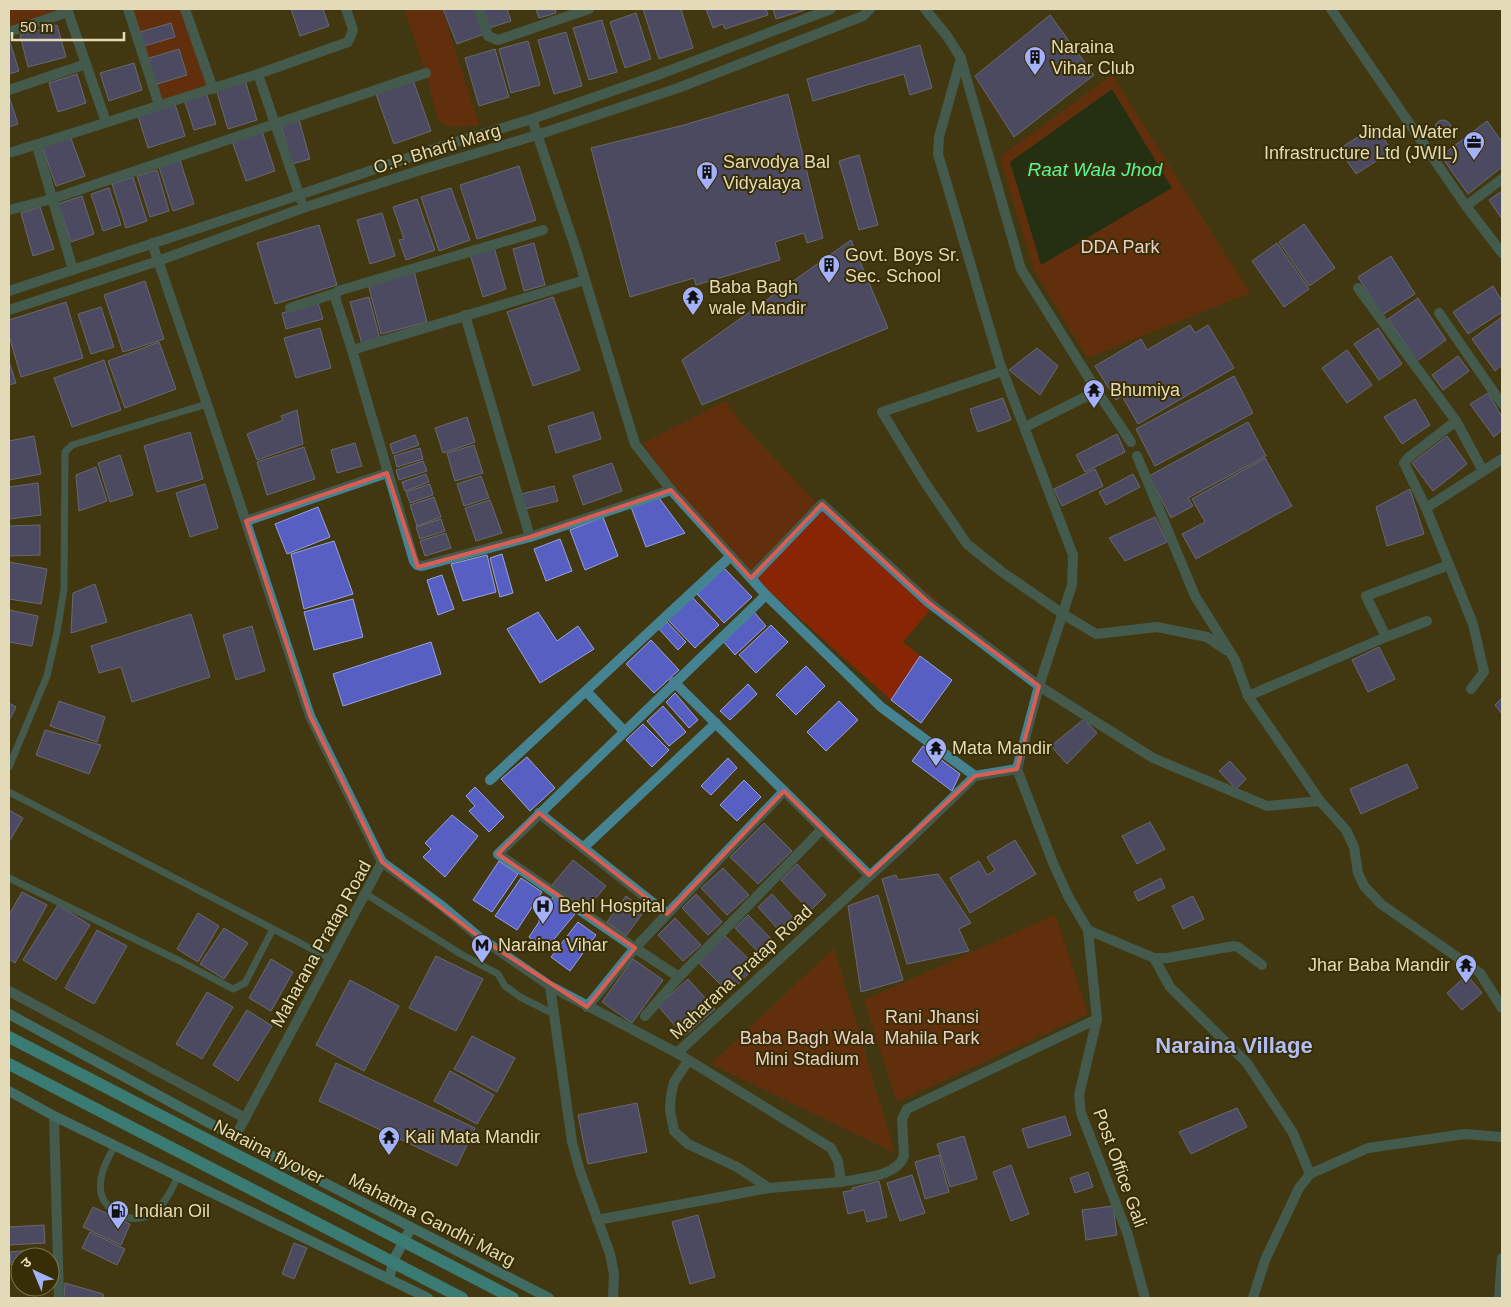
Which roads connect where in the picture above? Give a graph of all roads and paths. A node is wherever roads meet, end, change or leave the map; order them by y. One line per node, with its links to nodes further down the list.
1 (128, 9): 18 (street)
2 (185, 9): 16 (street)
3 (346, 9): 15 (street)
4 (479, 9): 5 (street)
5 (590, 9)
6 (831, 9): 19 (street, O.P. Bharti Marg)
7 (870, 9): 22 (street, O.P. Bharti Marg)
8 (925, 9): 12 (street)
9 (1331, 9): 28 (street)
10 (67, 10): 11 (street); 13 (street)
11 (9, 32)
12 (961, 58): 45 (street); 46 (street)
13 (86, 64): 17 (street); 20 (street)
14 (426, 73): 21 (street)
15 (258, 74): 16 (street); 21 (street)
16 (213, 88): 18 (street)
17 (9, 90)
18 (159, 105): 20 (street)
19 (532, 119): 22 (street); 26 (street, O.P. Bharti Marg)
20 (106, 122): 23 (street)
21 (275, 123): 26 (street); 27 (street)
22 (537, 135): 29 (street, O.P. Bharti Marg); 36 (street)
23 (37, 146): 24 (street); 27 (street)
24 (9, 153)
25 (1502, 179): 28 (street)
26 (299, 195): 29 (street); 32 (street, O.P. Bharti Marg)
27 (52, 199): 30 (street); 35 (street)
28 (1466, 206): 33 (street)
29 (304, 208): 34 (street, O.P. Bharti Marg)
30 (9, 210)
31 (543, 230): 39 (street)
32 (152, 243): 34 (street); 35 (street, O.P. Bharti Marg)
33 (1502, 253)
34 (158, 261): 41 (street, O.P. Bharti Marg); 47 (street)
35 (72, 270): 38 (street, O.P. Bharti Marg)
36 (584, 280): 43 (street); 56 (street)
37 (1358, 288): 49 (street)
38 (9, 291)
39 (336, 293): 40 (street); 44 (street)
40 (290, 308)
41 (9, 310)
42 (1439, 313): 48 (street)
43 (465, 315): 44 (street); 59 (street)
44 (352, 350): 55 (street)
45 (1003, 371): 50 (street); 64 (street)
46 (1097, 391): 50 (street); 51 (street)
47 (207, 404): 58 (street); 75 (lane)
48 (1502, 404)
49 (1456, 422): 54 (street); 57 (street)
50 (1024, 428): 64 (street)
51 (1131, 442)
52 (1137, 456): 67 (street)
53 (1502, 459): 54 (street)
54 (1484, 471): 57 (street)
55 (387, 473): 58 (street); 59 (street)
56 (671, 490): 59 (street); 60 (street)
57 (1426, 508): 61 (street)
58 (246, 521): 85 (street)
59 (530, 537)
60 (731, 556): 62 (street); 71 (street)
61 (1449, 564): 66 (street); 70 (street)
62 (750, 578): 63 (street); 69 (street)
63 (766, 595): 68 (street); 77 (street)
64 (1063, 614): 67 (street); 69 (street)
65 (1426, 621): 66 (street)
66 (1386, 637): 72 (street)
67 (1231, 653): 72 (street)
68 (674, 682): 73 (street); 74 (street)
69 (1039, 686): 76 (street); 81 (street)
70 (1471, 689)
71 (586, 691): 74 (street); 78 (street)
72 (1248, 696): 81 (street)
73 (716, 723): 79 (street); 84 (street)
74 (624, 731): 82 (street)
75 (9, 767)
76 (1017, 769): 77 (street); 91 (street)
77 (975, 776): 86 (street, Maharana Pratap Road)
78 (490, 780)
79 (784, 791): 83 (street); 89 (street)
80 (9, 792): 90 (lane)
81 (1320, 801): 100 (street)
82 (539, 814): 84 (street); 92 (street)
83 (822, 829): 86 (street); 96 (street)
84 (583, 848): 89 (street)
85 (382, 862): 88 (street, Maharana Pratap Road); 97 (street, Maharana Pratap Road)
86 (870, 875): 106 (street, Maharana Pratap Road)
87 (9, 878): 90 (lane)
88 (366, 894): 94 (street, Maharana Pratap Road); 102 (lane)
89 (667, 914): 92 (street)
90 (273, 929): 94 (lane)
91 (1088, 930): 93 (street); 104 (street, Post Office Gali)
92 (635, 948): 96 (street); 99 (street)
93 (1154, 958): 95 (street); 115 (street)
94 (331, 959): 111 (street, Maharana Pratap Road)
95 (1262, 965)
96 (679, 977): 103 (street)
97 (550, 986): 99 (street, Maharana Pratap Road); 102 (street)
98 (9, 991): 111 (street)
99 (587, 1007): 106 (street, Maharana Pratap Road)
100 (1502, 1008)
101 (9, 1014): 112 (main road, Mahatma Gandhi Marg)
102 (554, 1014): 119 (street)
103 (645, 1016)
104 (1097, 1019): 117 (street); 129 (street, Post Office Gali)
105 (9, 1037): 126 (main road, Naraina flyover, bridge)
106 (677, 1053): 107 (street)
107 (688, 1061): 117 (street); 118 (street)
108 (9, 1064): 125 (main road, bridge)
109 (9, 1091): 110 (main road)
110 (54, 1116): 114 (main road); 123 (street)
111 (245, 1118): 112 (street, Maharana Pratap Road)
112 (235, 1137): 120 (main road, Mahatma Gandhi Marg)
113 (1502, 1137): 115 (street)
114 (115, 1146): 116 (main road); 116 (lane)
115 (1310, 1174): 130 (street)
116 (178, 1176): 122 (main road)
117 (841, 1182): 118 (street)
118 (769, 1188): 119 (street)
119 (597, 1220): 128 (street)
120 (411, 1228): 122 (main road); 127 (main road, Mahatma Gandhi Marg)
121 (1502, 1258): 131 (street)
122 (389, 1279): 124 (main road)
123 (59, 1298)
124 (428, 1298)
125 (462, 1298)
126 (513, 1298)
127 (549, 1298)
128 (613, 1298)
129 (1145, 1298)
130 (1253, 1298)
131 (1499, 1298)

